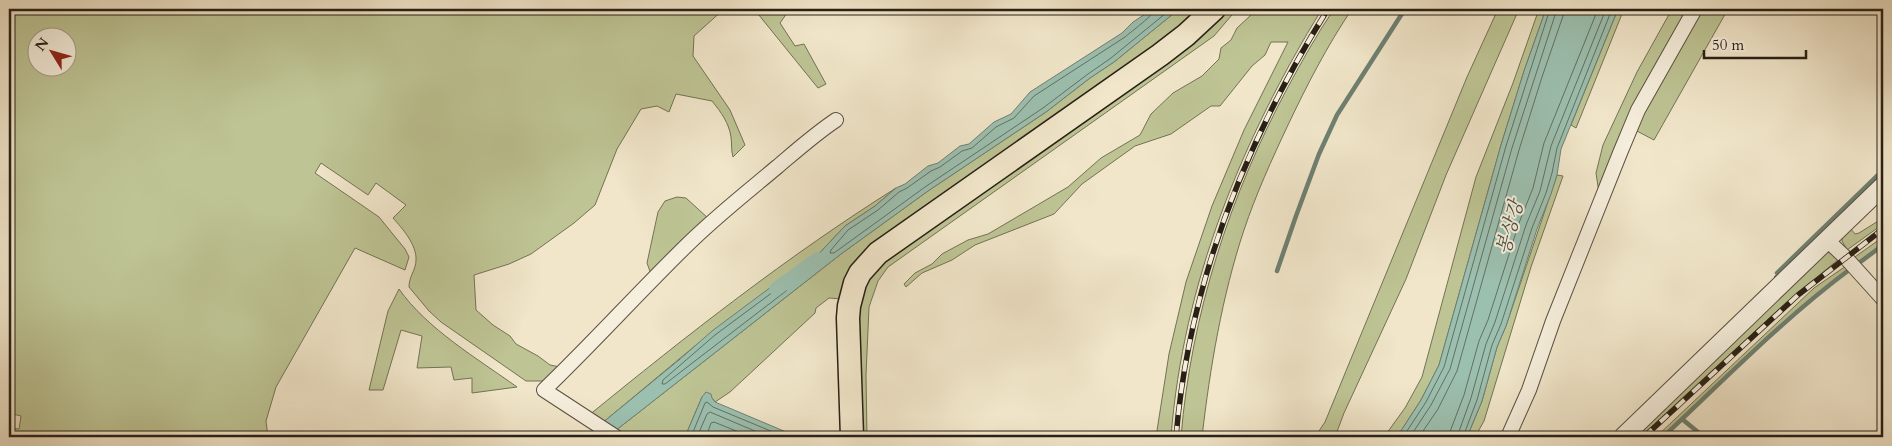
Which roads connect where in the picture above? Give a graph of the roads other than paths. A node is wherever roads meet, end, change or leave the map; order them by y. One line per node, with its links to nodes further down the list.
1 (1214, 9): 8 (main road)
2 (1695, 9): 9 (street)
3 (836, 120): 7 (street)
4 (1883, 186): 5 (street)
5 (1827, 240): 6 (street); 10 (street)
6 (1883, 299)
7 (616, 437)
8 (852, 437)
9 (1508, 437)
10 (1623, 437)

